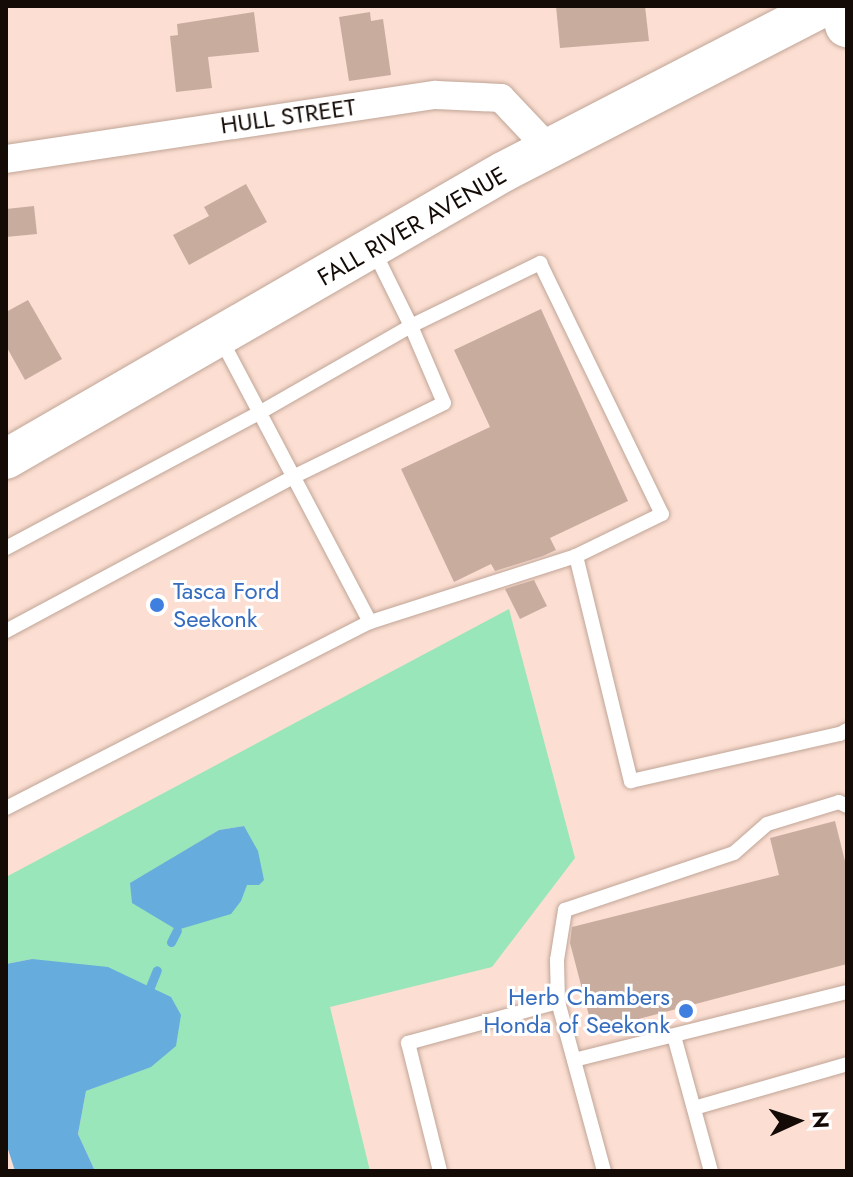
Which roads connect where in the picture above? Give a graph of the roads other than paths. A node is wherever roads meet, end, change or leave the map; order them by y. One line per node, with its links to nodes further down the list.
1 (825, 6): 4 (main road, FALL RIVER AVENUE)
2 (842, 6): 3 (highway)
3 (847, 25)
4 (549, 149): 5 (street, HULL STREET); 6 (main road, FALL RIVER AVENUE)
5 (6, 159)
6 (373, 249): 7 (lane); 8 (main road, FALL RIVER AVENUE)
7 (411, 326): 9 (lane); 11 (lane); 13 (lane)
8 (219, 338): 9 (lane); 10 (main road, FALL RIVER AVENUE)
9 (259, 413): 11 (lane); 12 (lane)
10 (6, 459)
11 (293, 477): 14 (lane); 15 (lane)
12 (6, 548)
13 (576, 556): 14 (lane); 16 (lane)
14 (370, 622): 18 (lane)
15 (6, 631)
16 (847, 730)
17 (847, 806): 20 (lane)
18 (6, 808)
19 (847, 992): 21 (lane)
20 (558, 1002): 22 (lane); 25 (lane)
21 (674, 1036): 22 (lane); 24 (lane)
22 (574, 1060): 26 (lane)
23 (847, 1064): 24 (lane)
24 (694, 1108): 27 (lane)
25 (440, 1171)
26 (604, 1171)
27 (711, 1171)

